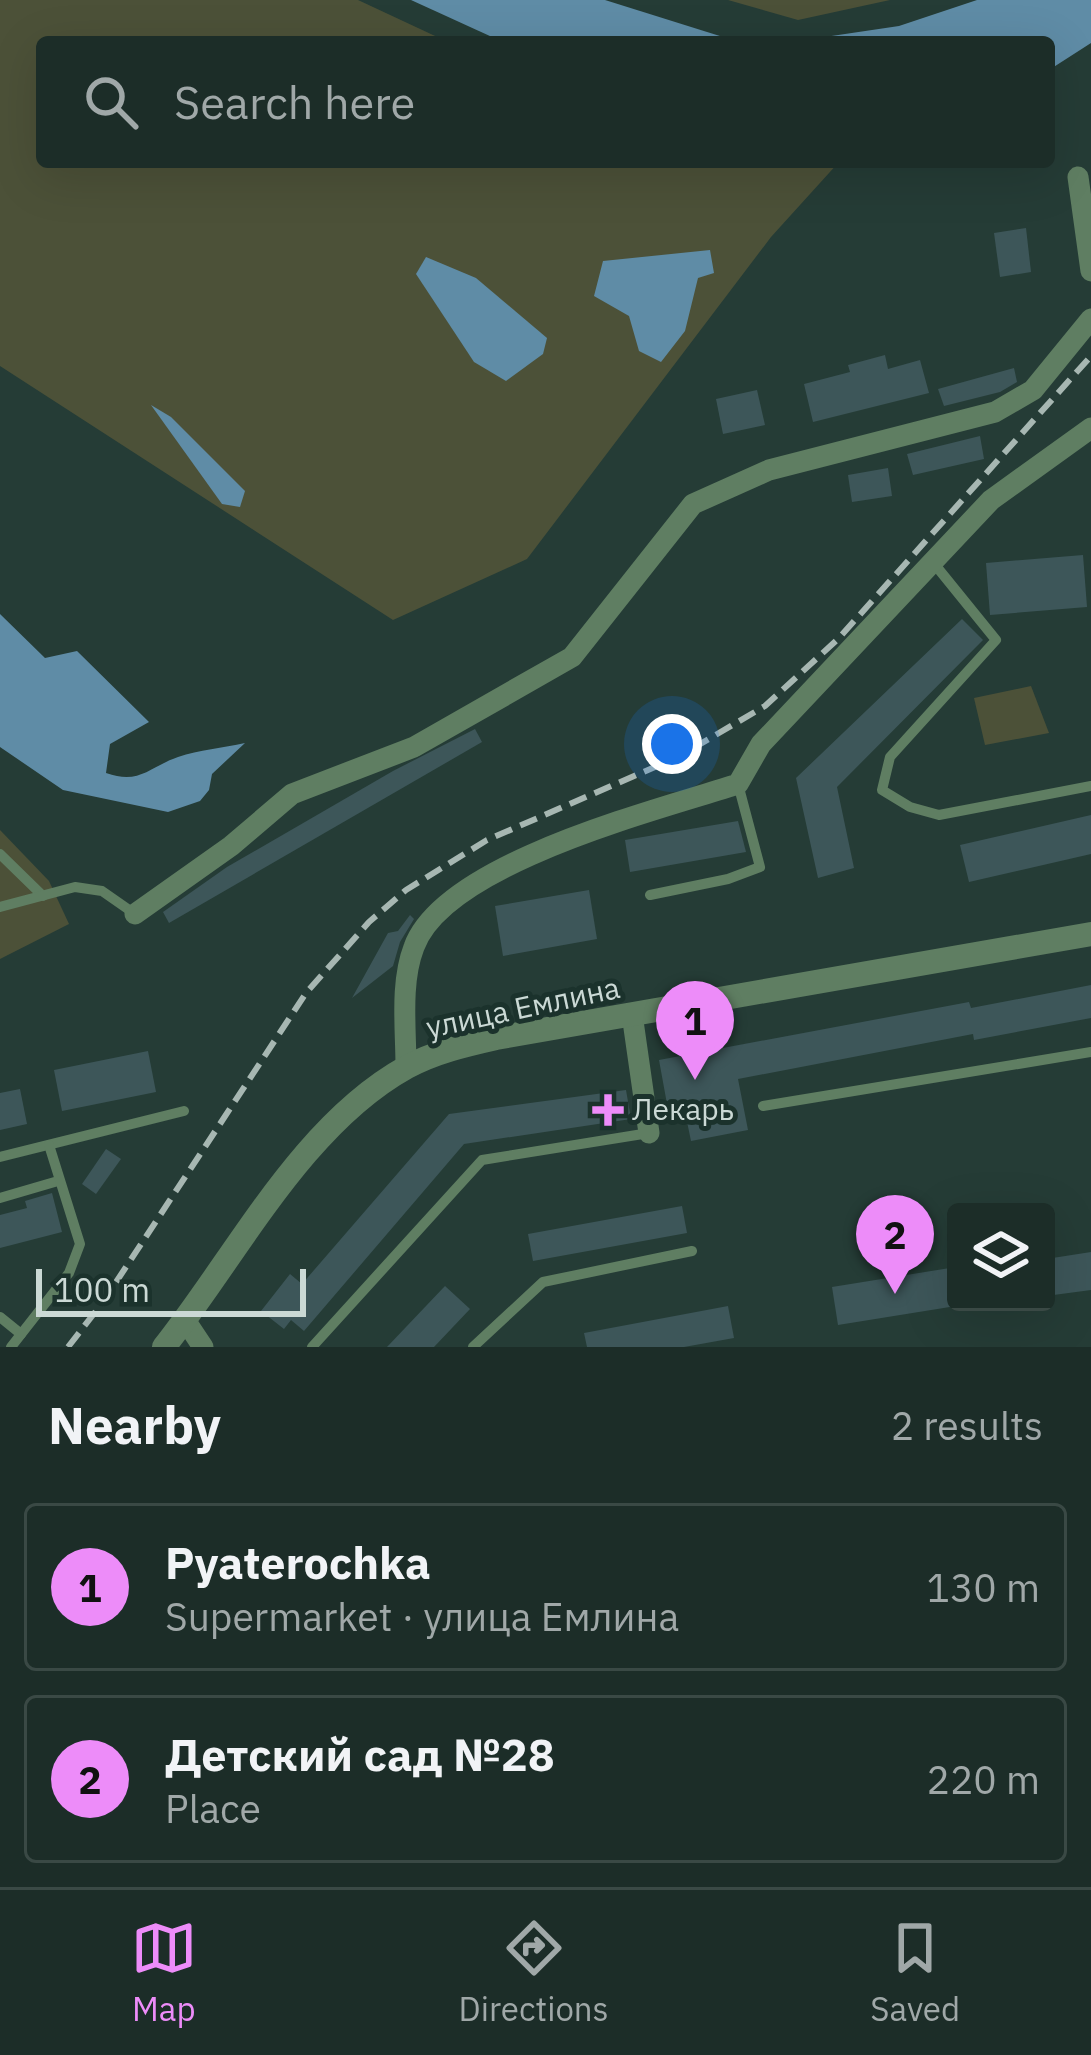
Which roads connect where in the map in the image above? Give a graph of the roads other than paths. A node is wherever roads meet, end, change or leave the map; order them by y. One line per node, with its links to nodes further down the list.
1 (1078, 177): 2 (street)
2 (1091, 271)
3 (1091, 319): 12 (street)
4 (1091, 430): 5 (street)
5 (932, 561): 6 (street); 7 (lane)
6 (738, 784): 10 (lane); 16 (street)
7 (1091, 786)
8 (0, 854): 9 (lane)
9 (43, 896): 11 (lane); 12 (lane)
10 (650, 896)
11 (0, 907)
12 (135, 914)
13 (1091, 934): 14 (street, улица Емлина)
14 (632, 1014): 16 (street, улица Емлина); 19 (street)
15 (1091, 1052): 17 (lane)
16 (406, 1067): 26 (street, улица Емлина)
17 (763, 1106)
18 (184, 1111): 20 (lane)
19 (649, 1133): 31 (lane)
20 (49, 1145): 21 (lane); 22 (lane)
21 (0, 1156)
22 (58, 1181): 23 (lane); 27 (lane)
23 (0, 1198)
24 (692, 1251): 32 (lane)
25 (0, 1317): 27 (lane)
26 (185, 1320): 29 (street, улица Емлина); 30 (street)
27 (21, 1334): 28 (lane)
28 (10, 1347)
29 (164, 1347)
30 (203, 1347)
31 (312, 1347)
32 (473, 1347)

